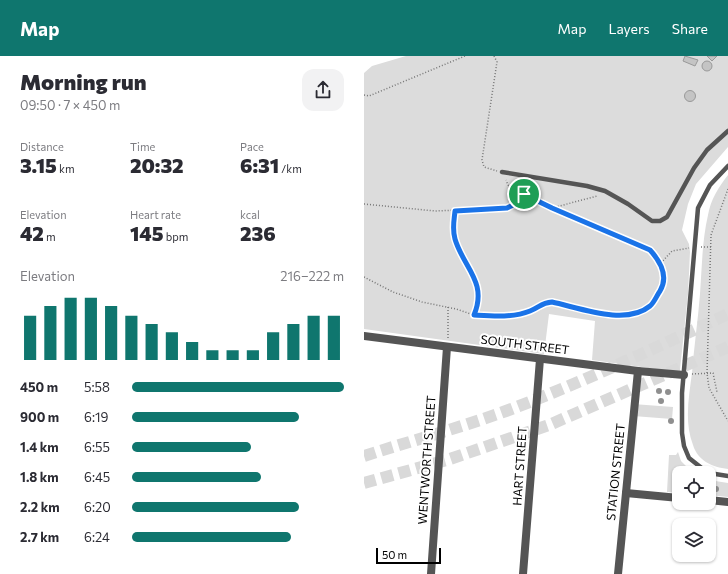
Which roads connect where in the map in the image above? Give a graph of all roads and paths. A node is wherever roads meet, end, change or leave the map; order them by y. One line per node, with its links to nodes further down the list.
1 (465, 56): 3 (path)
2 (494, 56): 6 (path)
3 (364, 95)
4 (728, 131): 6 (lane)
5 (728, 166): 25 (lane)
6 (502, 172)
7 (508, 185): 9 (path)
8 (728, 189): 15 (path)
9 (515, 190): 12 (path); 13 (path)
10 (599, 195): 12 (path)
11 (364, 204): 13 (path)
12 (552, 208): 17 (path)
13 (455, 211): 20 (path)
14 (700, 247): 15 (path)
15 (711, 247): 26 (path)
16 (691, 248): 17 (path)
17 (661, 263): 20 (path)
18 (364, 277): 19 (path)
19 (448, 307): 20 (path); 22 (path)
20 (474, 315)
21 (364, 336): 22 (street, SOUTH STREET)
22 (447, 347): 23 (street, SOUTH STREET); 36 (street, WENTWORTH STREET)
23 (540, 359): 24 (street, SOUTH STREET); 37 (street, HART STREET)
24 (638, 372): 25 (street, SOUTH STREET); 32 (street, STATION STREET)
25 (684, 372): 26 (path); 29 (lane)
26 (707, 373): 27 (path); 28 (path)
27 (717, 392)
28 (728, 421)
29 (699, 466)
30 (716, 474): 31 (lane)
31 (728, 476)
32 (626, 493): 33 (street); 38 (street, STATION STREET)
33 (672, 497)
34 (716, 501): 35 (street)
35 (728, 502)
36 (431, 574)
37 (524, 574)
38 (618, 574)

